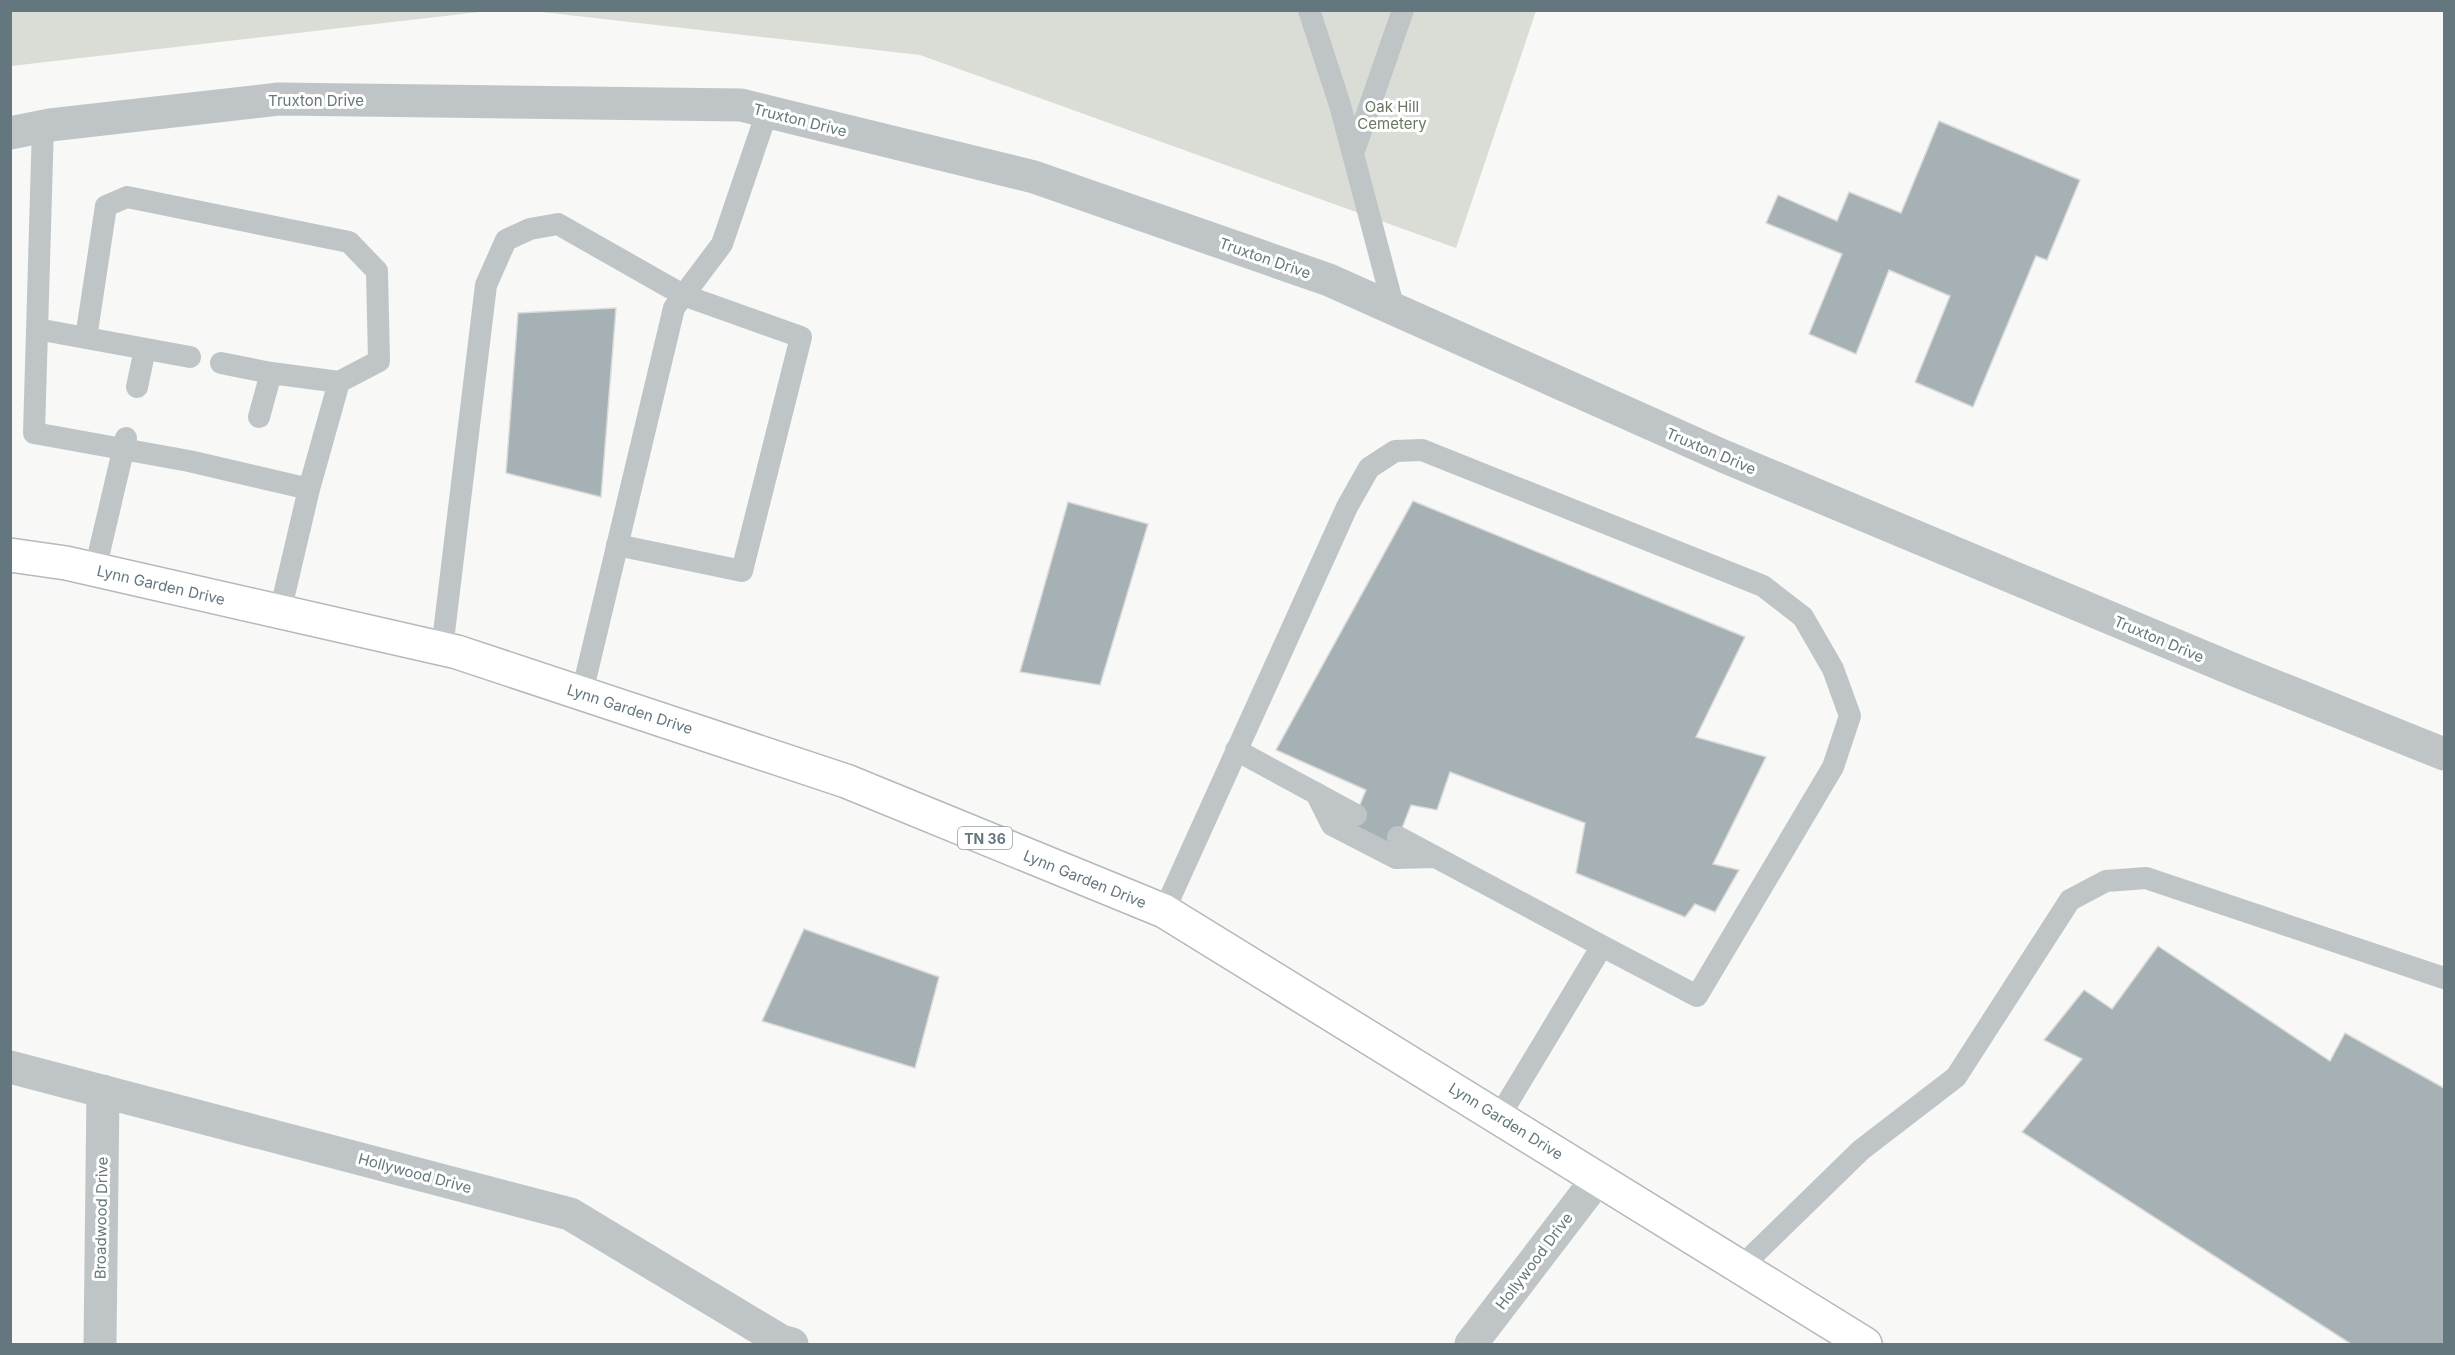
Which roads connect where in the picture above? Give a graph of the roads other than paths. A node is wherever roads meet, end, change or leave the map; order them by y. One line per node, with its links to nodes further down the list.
1 (1309, 10): 6 (lane)
2 (1403, 10): 6 (lane)
3 (767, 112): 4 (street, Truxton Drive); 7 (lane); 8 (street, Truxton Drive)
4 (44, 126): 5 (street, Truxton Drive); 9 (lane)
5 (10, 133)
6 (1353, 154): 8 (lane)
7 (683, 295): 20 (lane); 20 (lane); 24 (lane)
8 (1394, 309): 27 (street, Truxton Drive)
9 (37, 329): 10 (lane); 18 (lane)
10 (86, 338): 11 (lane); 15 (lane)
11 (145, 350): 12 (lane); 16 (lane)
12 (190, 357)
13 (221, 363): 14 (lane)
14 (271, 373): 15 (lane); 17 (lane)
15 (339, 382): 19 (lane)
16 (137, 387)
17 (260, 417)
18 (125, 444): 19 (lane); 22 (lane)
19 (309, 489): 23 (lane)
20 (617, 545): 25 (lane)
21 (10, 555): 22 (main road, Lynn Garden Drive / TN 36)
22 (95, 570): 23 (main road, Lynn Garden Drive / TN 36)
23 (280, 612): 24 (main road, Lynn Garden Drive / TN 36)
24 (442, 649): 25 (main road, Lynn Garden Drive / TN 36)
25 (582, 693): 32 (main road, Lynn Garden Drive / TN 36)
26 (1236, 750): 28 (lane); 32 (lane); 33 (lane)
27 (2445, 754)
28 (1316, 793): 29 (lane); 31 (lane)
29 (1356, 815)
30 (1398, 837): 31 (lane)
31 (1435, 857): 33 (lane)
32 (1164, 911): 37 (main road, Lynn Garden Drive / TN 36)
33 (1602, 946): 37 (lane)
34 (2445, 978): 39 (lane)
35 (10, 1066): 36 (street, Hollywood Drive)
36 (103, 1091): 40 (street, Hollywood Drive); 41 (street, Broadwood Drive)
37 (1499, 1117): 38 (main road, Lynn Garden Drive / TN 36)
38 (1598, 1178): 39 (main road, Lynn Garden Drive / TN 36); 42 (street, Hollywood Drive)
39 (1741, 1267): 43 (main road, Lynn Garden Drive / TN 36)
40 (785, 1343)
41 (100, 1344)
42 (1471, 1344)
43 (1865, 1344)

